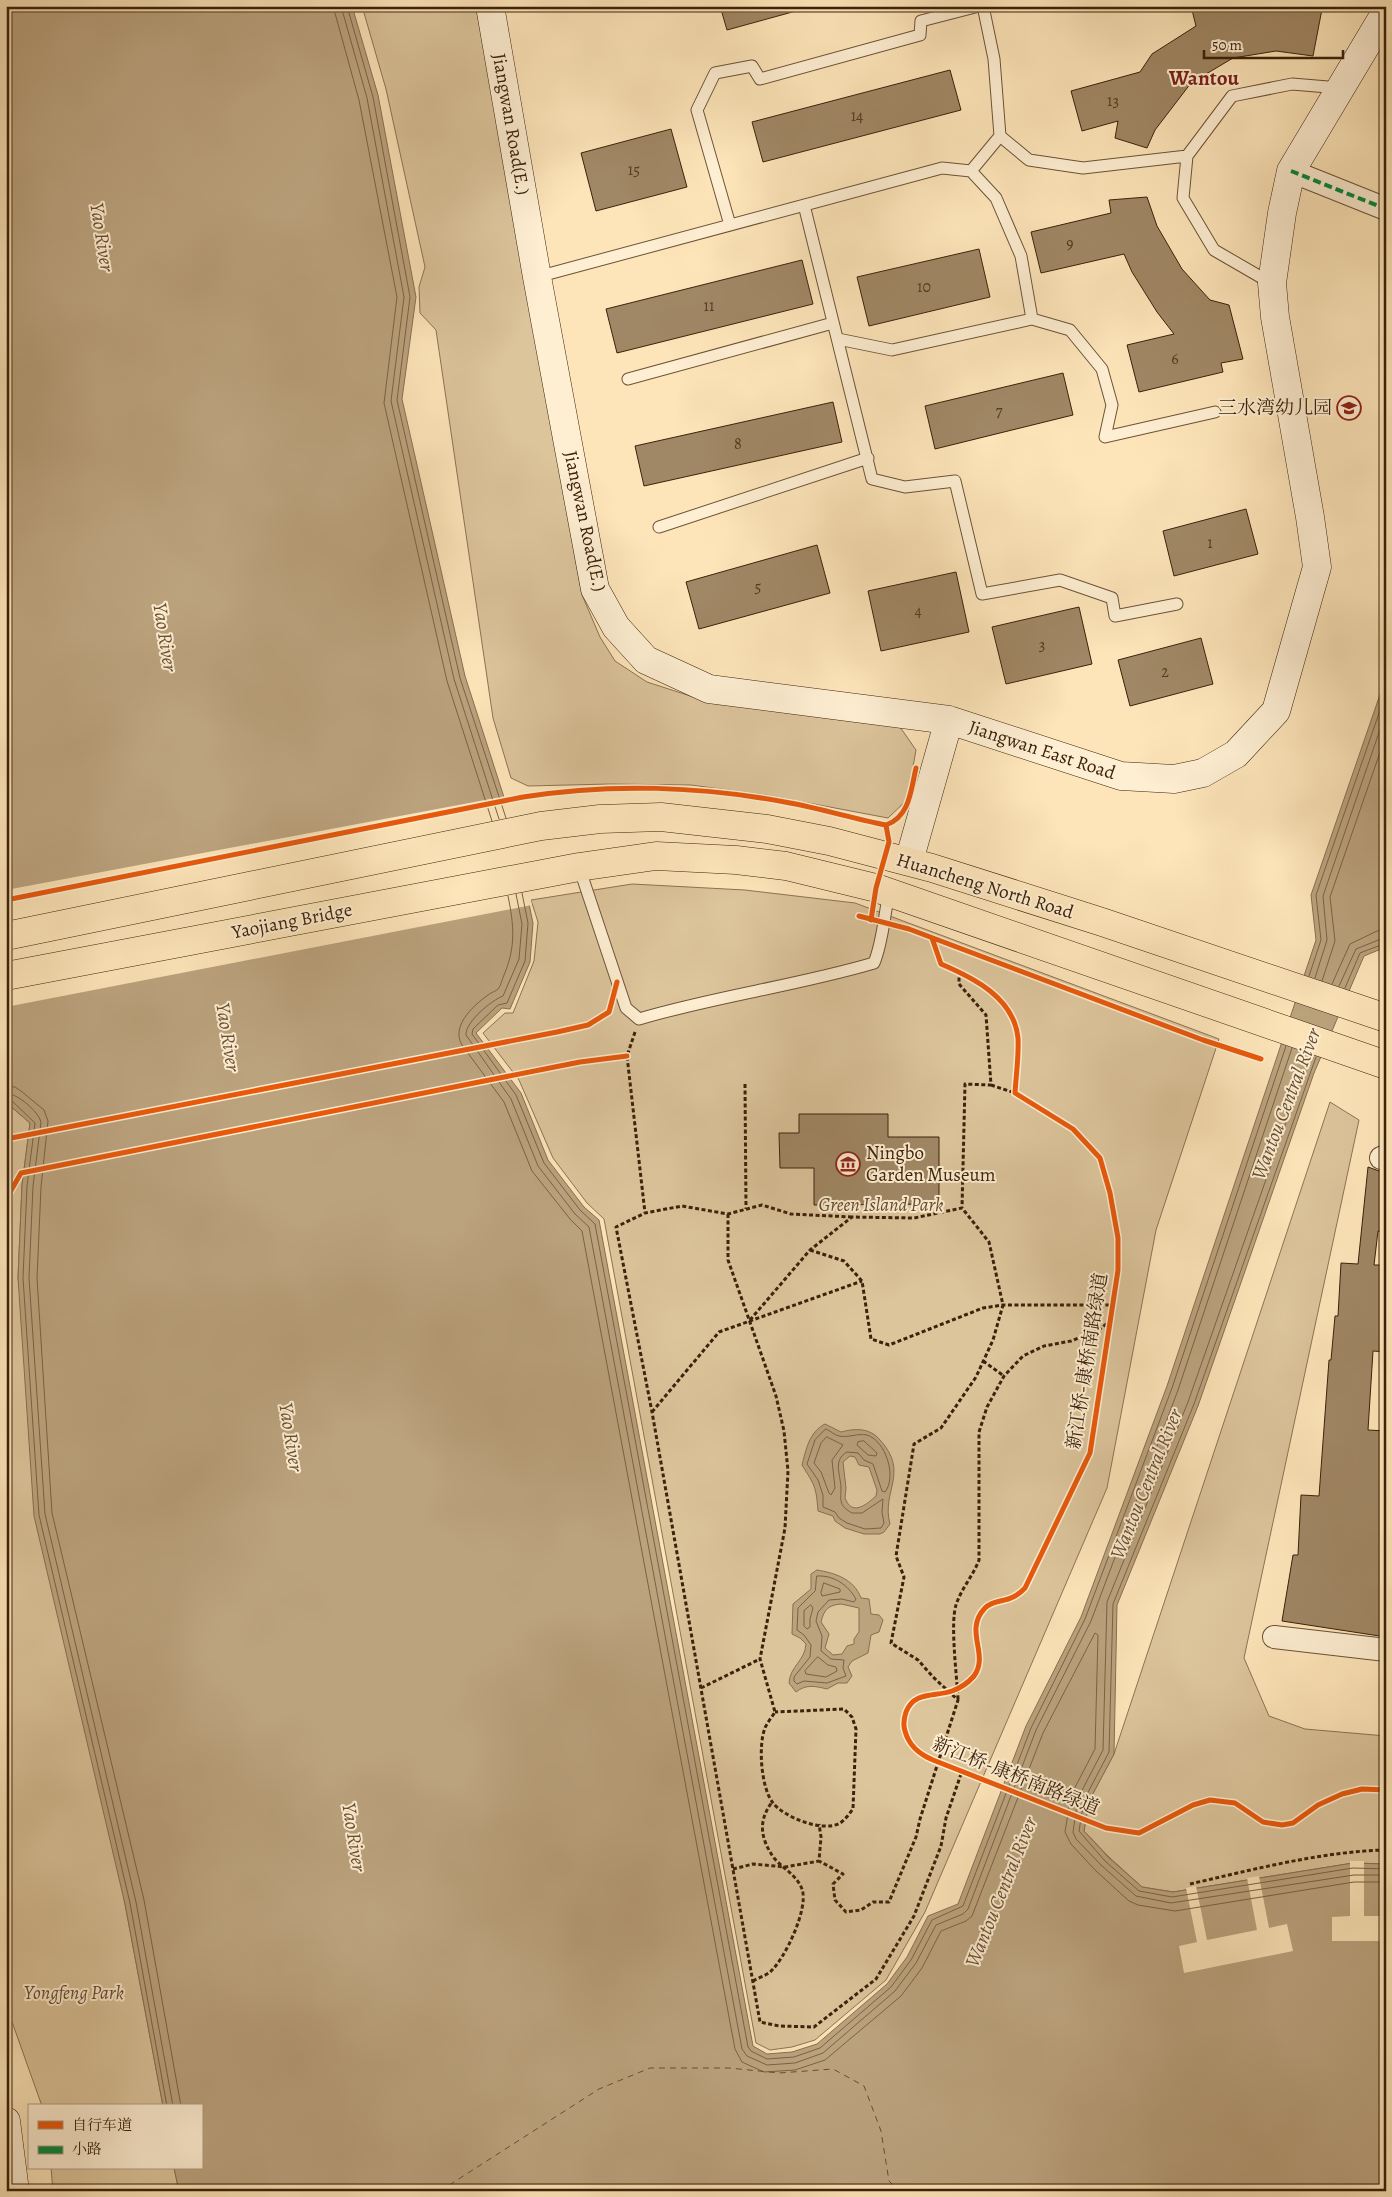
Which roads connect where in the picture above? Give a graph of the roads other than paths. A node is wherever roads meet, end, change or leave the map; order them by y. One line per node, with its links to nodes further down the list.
1 (490, 6): 13 (street, Jiangwan Road(E.))
2 (979, 6): 12 (lane)
3 (983, 6): 6 (lane)
4 (1386, 12): 5 (street, Jiangwan East Road)
5 (1342, 88): 7 (lane); 9 (street, Jiangwan East Road)
6 (1000, 136): 7 (lane); 8 (lane)
7 (1187, 156): 14 (lane)
8 (971, 171): 10 (lane); 15 (lane)
9 (1291, 171): 11 (street); 14 (street, Jiangwan East Road)
10 (804, 205): 12 (lane); 16 (lane)
11 (1386, 209)
12 (730, 225): 13 (lane)
13 (537, 277): 23 (street, Jiangwan Road(E.))
14 (1272, 283): 23 (street, Jiangwan East Road)
15 (1032, 319): 17 (lane); 19 (lane)
16 (834, 323): 17 (lane); 18 (lane)
17 (838, 339): 20 (lane)
18 (628, 379)
19 (1214, 412)
20 (868, 458): 21 (lane); 22 (lane)
21 (659, 527)
22 (1177, 604)
23 (949, 720): 24 (street)
24 (909, 861): 27 (main road, Huancheng North Road); 29 (main road, Huancheng North Road)
25 (579, 866): 26 (main road, Huancheng North Road); 26 (lane); 28 (main road, Yaojiang Bridge)
26 (890, 891): 30 (main road, Huancheng North Road)
27 (6, 936)
28 (6, 976)
29 (1386, 1018)
30 (1386, 1065)
31 (1274, 1637): 32 (street)
32 (1386, 1650)
33 (6, 2121): 34 (street)
34 (16, 2191)

